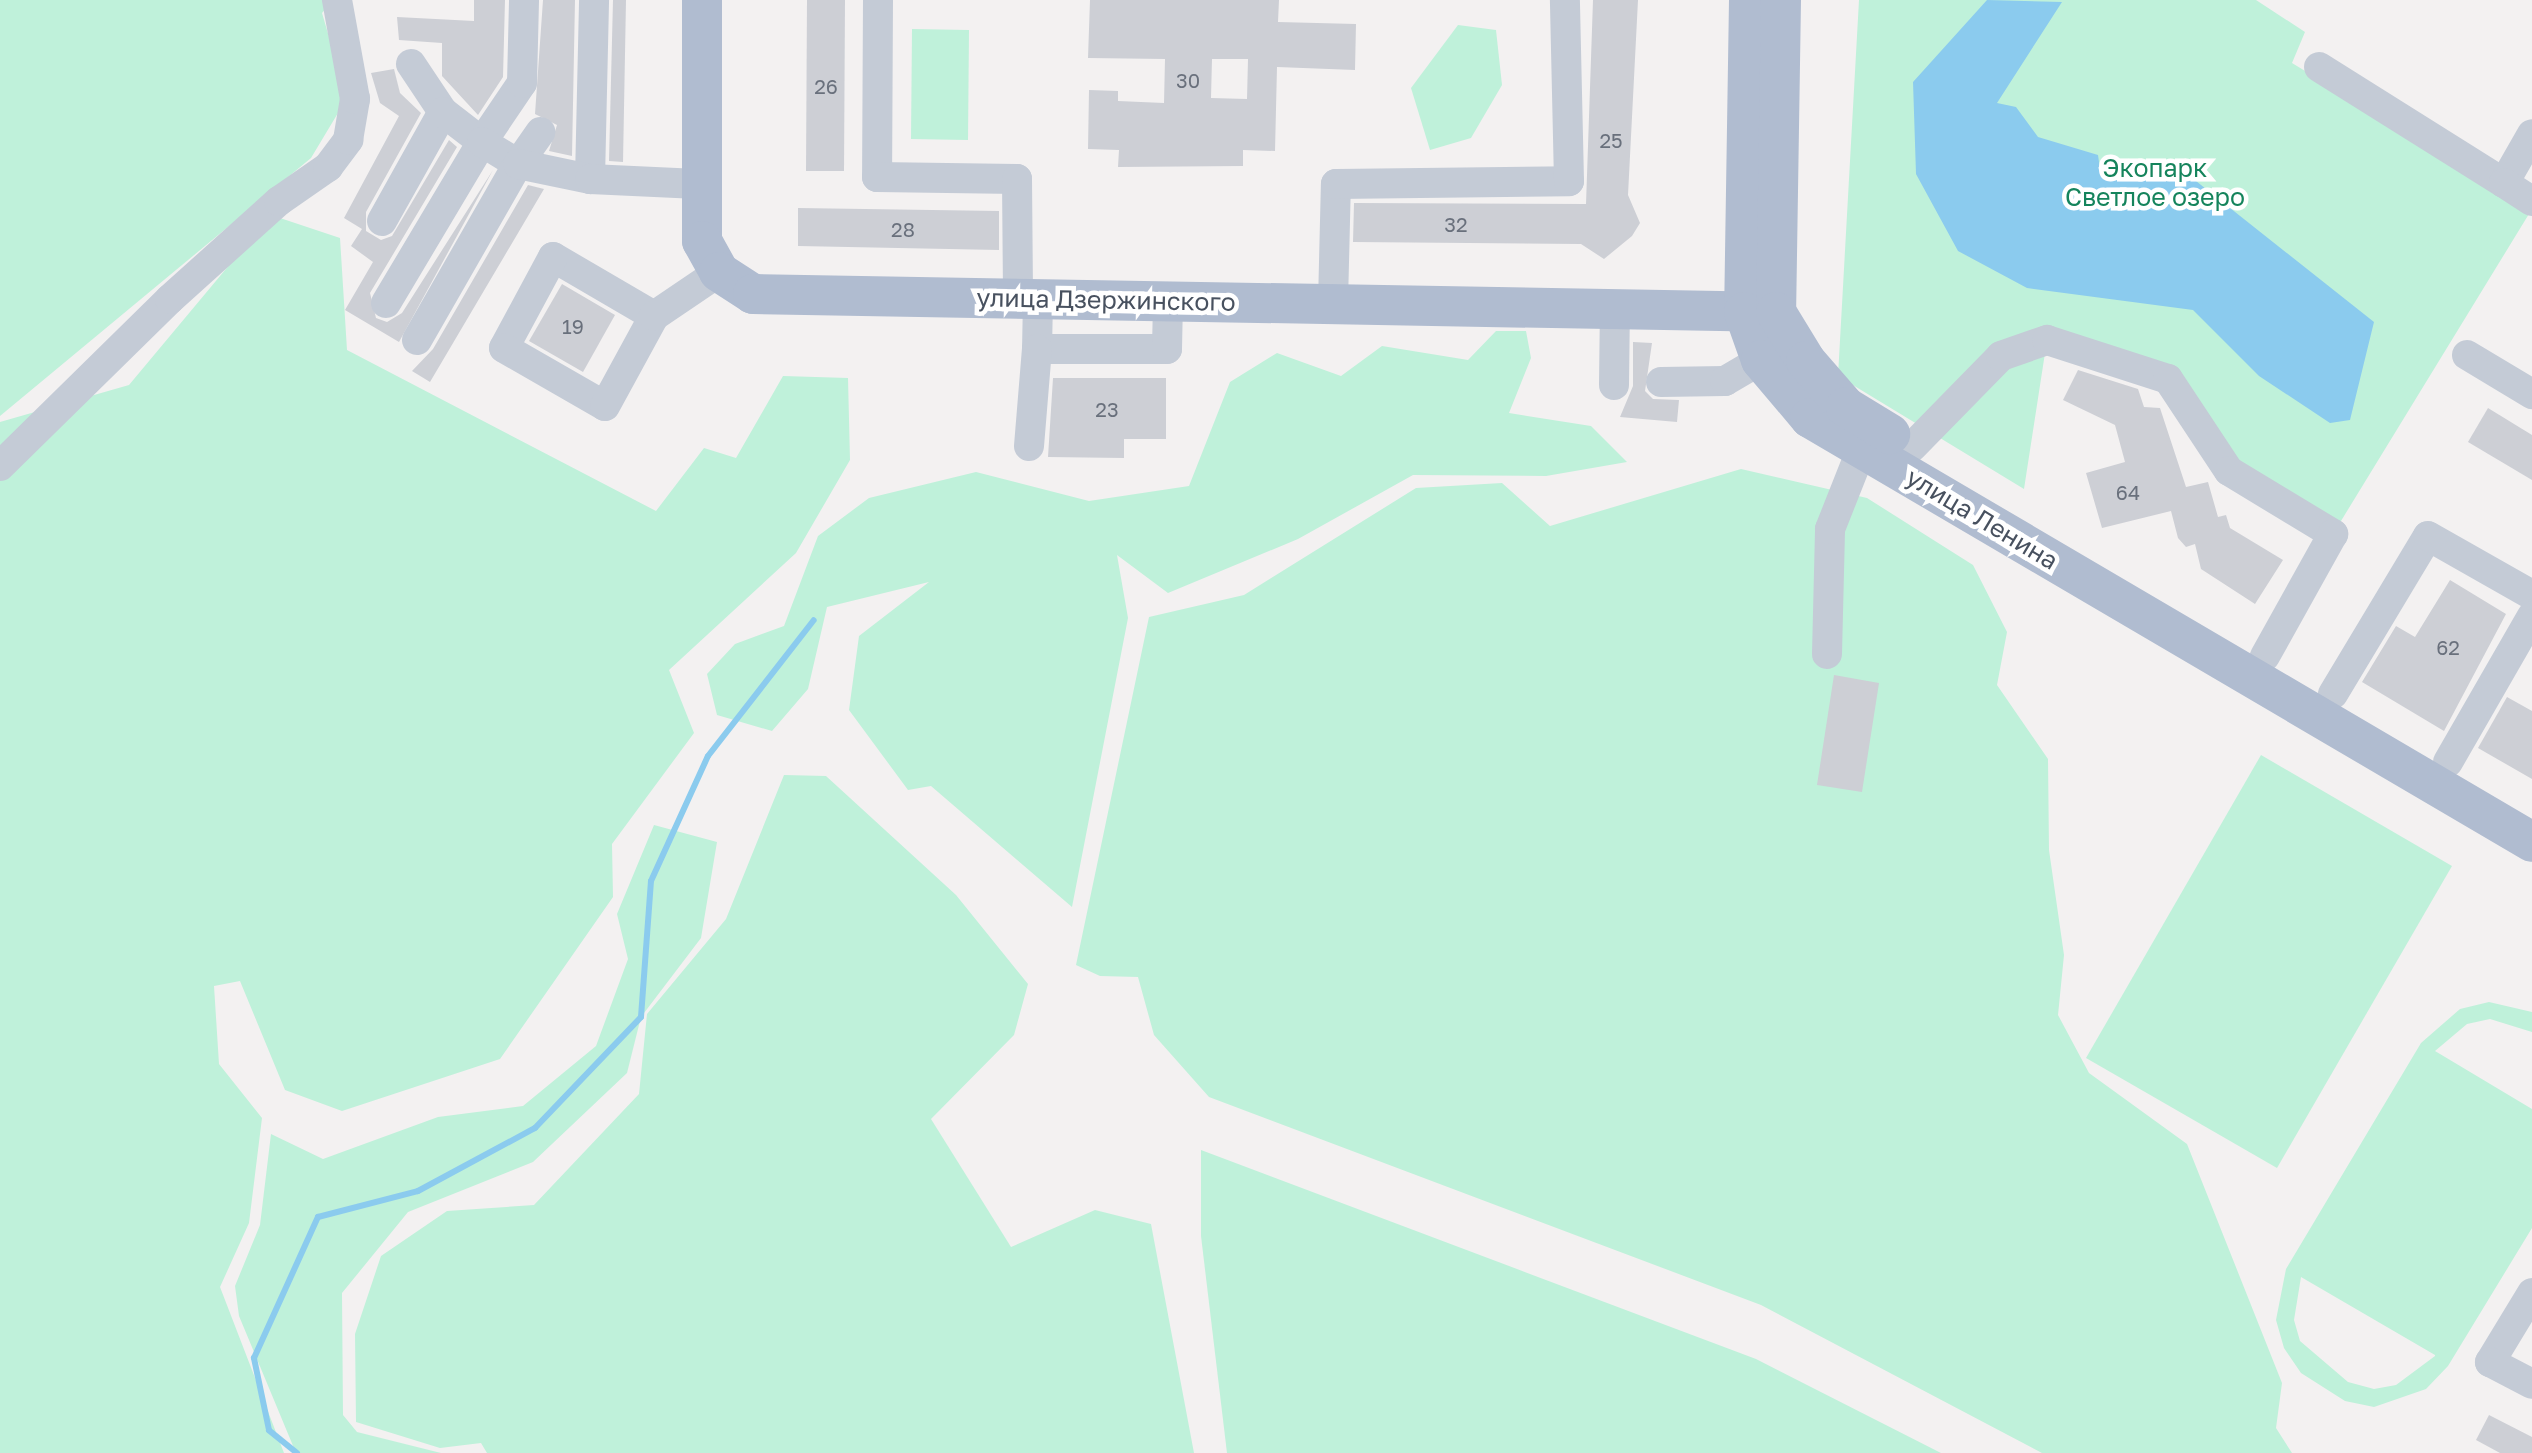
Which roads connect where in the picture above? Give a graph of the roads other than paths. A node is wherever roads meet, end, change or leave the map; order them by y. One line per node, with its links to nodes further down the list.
1 (337, 0): 39 (street)
2 (524, 0): 14 (street)
3 (594, 0): 16 (street)
4 (702, 0): 18 (main road)
5 (878, 0): 22 (street)
6 (1566, 0): 25 (street)
7 (1749, 0): 27 (main road, улица Ленина)
8 (1781, 0): 27 (main road, улица Ленина)
9 (411, 64): 11 (street)
10 (2318, 68): 17 (street)
11 (443, 112): 14 (street); 20 (street)
12 (540, 132): 15 (street)
13 (2532, 134): 17 (street)
14 (482, 142): 15 (street); 24 (street)
15 (518, 164): 16 (street); 29 (street)
16 (590, 179): 18 (street)
17 (2504, 182): 19 (street)
18 (698, 184): 21 (main road)
19 (2532, 201)
20 (382, 221)
21 (719, 272): 22 (main road, улица Дзержинского); 28 (street)
22 (1028, 299): 23 (main road, улица Дзержинского); 30 (street)
23 (1168, 300): 25 (main road, улица Дзержинского); 30 (street)
24 (386, 302)
25 (1333, 303): 26 (main road, улица Дзержинского)
26 (1615, 308): 27 (main road, улица Дзержинского); 34 (street)
27 (1760, 312): 32 (main road, улица Ленина); 37 (main road, улица Ленина)
28 (654, 316): 28 (street)
29 (417, 340)
30 (1037, 350): 36 (street)
31 (2468, 355): 35 (street)
32 (1761, 360): 33 (street); 38 (main road, улица Ленина)
33 (1661, 382)
34 (1614, 384)
35 (2532, 394)
36 (1028, 446)
37 (1912, 447): 43 (main road, улица Ленина); 43 (street)
38 (1862, 448): 42 (street); 47 (main road, улица Ленина)
39 (0, 466)
40 (2532, 596): 44 (street)
41 (2532, 616): 45 (street)
42 (1827, 654)
43 (2265, 656): 44 (main road, улица Ленина)
44 (2333, 694): 45 (main road, улица Ленина)
45 (2448, 762): 46 (main road, улица Ленина)
46 (2532, 811)
47 (2532, 842)
48 (2532, 1293): 49 (street)
49 (2532, 1384)

